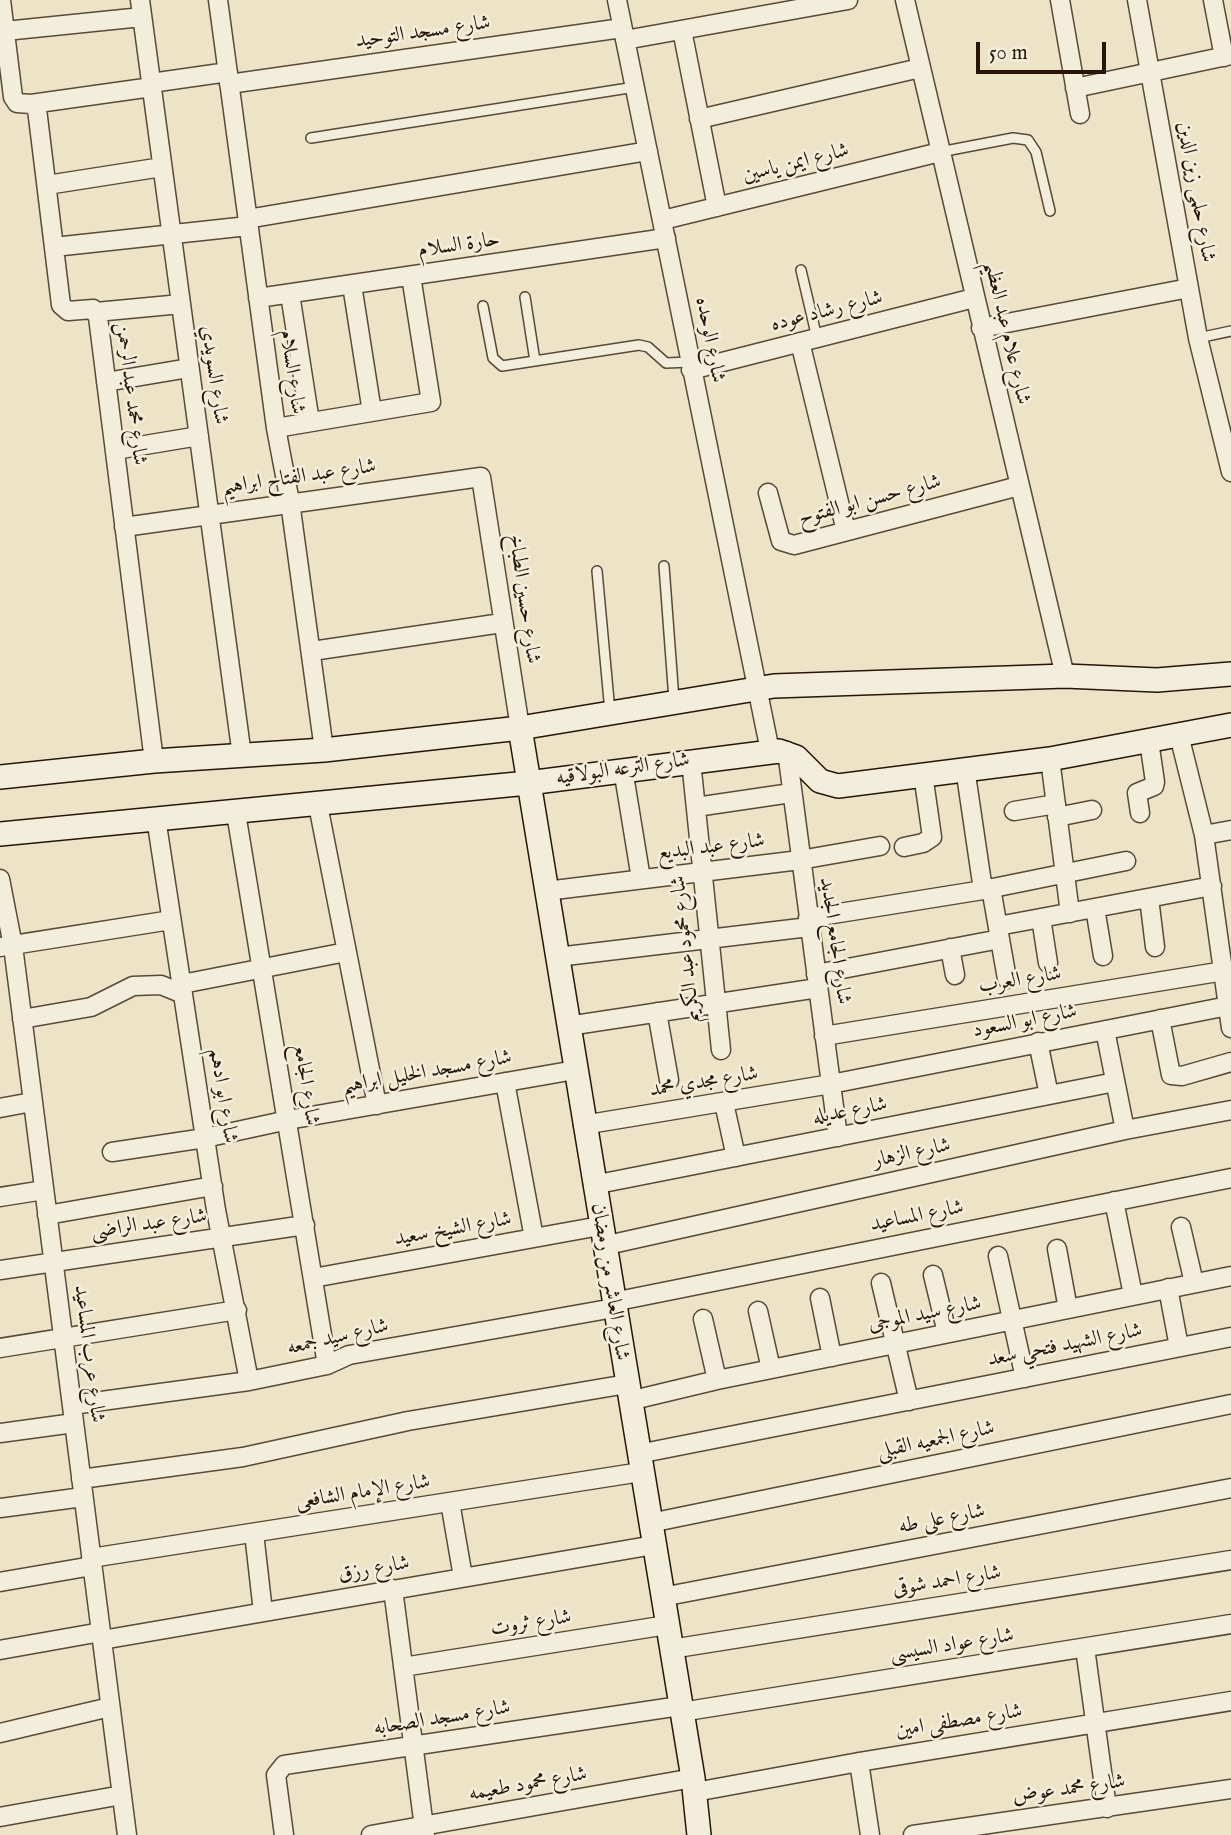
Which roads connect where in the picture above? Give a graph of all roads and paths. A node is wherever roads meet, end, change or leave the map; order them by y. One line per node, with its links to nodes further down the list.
1 (1, 0): 11 (street, شارع محمد عبد الرحمن)
2 (218, 0): 16 (street, شارع السلام)
3 (617, 0): 12 (street, شارع الوحده)
4 (848, 0): 10 (street, شارع مسجد التوحيد)
5 (905, 0): 14 (street, شارع علام عبد العظيم)
6 (1060, 0): 19 (street)
7 (1137, 0): 15 (street, شارع حلمى زين الدين)
8 (1213, 0): 13 (street)
9 (141, 9): 11 (street); 17 (street, شارع السويدي)
10 (682, 30): 12 (street, شارع مسجد التوحيد); 22 (street)
11 (5, 31): 20 (street, شارع محمد عبد الرحمن)
12 (624, 34): 16 (street, شارع مسجد التوحيد); 18 (street, شارع الوحده)
13 (1227, 56): 15 (street)
14 (920, 68): 22 (street); 25 (street, شارع علام عبد العظيم)
15 (1150, 72): 19 (street); 37 (street, شارع حلمى زين الدين)
16 (228, 78): 17 (street, شارع مسجد التوحيد); 30 (street, شارع السلام)
17 (151, 85): 20 (street, شارع مسجد التوحيد); 26 (street, شارع السويدي)
18 (635, 87): 23 (lane); 24 (street, شارع الوحده)
19 (1075, 88): 21 (street)
20 (31, 104): 27 (street, شارع محمد عبد الرحمن)
21 (1080, 114)
22 (699, 119): 28 (street)
23 (311, 138)
24 (648, 151): 30 (street); 31 (street, شارع الوحده)
25 (940, 152): 28 (street, شارع ايمن ياسين); 29 (lane); 41 (street, شارع علام عبد العظيم)
26 (162, 167): 27 (street); 32 (street, شارع السويدي)
27 (47, 185): 33 (street, شارع محمد عبد الرحمن)
28 (717, 207): 31 (street, شارع ايمن ياسين)
29 (1050, 211)
30 (248, 222): 32 (street); 40 (street, شارع السلام)
31 (664, 229): 35 (street, حارة السلام); 50 (street, شارع الوحده)
32 (172, 235): 33 (street); 42 (street, شارع السويدي)
33 (54, 247): 44 (street, شارع محمد عبد الرحمن)
34 (801, 270): 48 (lane)
35 (411, 276): 36 (street, حارة السلام); 53 (street)
36 (352, 285): 38 (street, حارة السلام); 53 (street)
37 (1189, 288): 45 (street); 47 (street, شارع حلمى زين الدين)
38 (290, 294): 40 (street, حارة السلام); 54 (street)
39 (525, 297): 49 (lane)
40 (258, 298): 55 (street, شارع السلام)
41 (974, 298): 45 (street, شارع علام عبد العظيم); 48 (street, شارع رشاد عوده)
42 (181, 304): 44 (street); 51 (street, شارع السويدي)
43 (483, 306): 49 (lane)
44 (96, 312): 52 (street, شارع محمد عبد الرحمن)
45 (981, 328): 60 (street, شارع علام عبد العظيم)
46 (1231, 331): 47 (lane)
47 (1198, 338): 58 (street, شارع حلمى زين الدين)
48 (809, 340): 50 (street, شارع رشاد عوده); 65 (street)
49 (536, 361): 50 (lane)
50 (690, 366): 72 (street, شارع الوحده)
51 (189, 369): 52 (street); 56 (street, شارع السويدي)
52 (106, 382): 57 (street, شارع محمد عبد الرحمن)
53 (372, 412): 54 (street)
54 (310, 422): 55 (street)
55 (276, 428): 62 (street, شارع السلام)
56 (199, 436): 57 (street); 63 (street, شارع السويدي)
57 (114, 450): 64 (street, شارع محمد عبد الرحمن)
58 (1231, 472)
59 (481, 477): 62 (street, شارع عبد الفتاح ابراهيم); 68 (street, شارع حسين الطباخ)
60 (1020, 486): 65 (street, شارع حسن ابو الفتوح); 71 (street, شارع علام عبد العظيم)
61 (768, 493): 65 (street, شارع حسن ابو الفتوح)
62 (290, 502): 63 (street, شارع عبد الفتاح ابراهيم); 69 (street, شارع السلام)
63 (209, 514): 64 (street, شارع عبد الفتاح ابراهيم); 81 (street, شارع السويدي)
64 (124, 527): 83 (street, شارع محمد عبد الرحمن)
65 (846, 531)
66 (664, 566): 73 (lane)
67 (597, 571): 74 (lane)
68 (502, 623): 69 (street); 76 (street, شارع حسين الطباخ)
69 (312, 651): 79 (street, شارع السلام)
70 (1231, 674): 71 (street)
71 (1065, 676): 72 (street)
72 (759, 689): 73 (street); 80 (street, شارع الوحده)
73 (674, 703): 74 (street)
74 (610, 713): 76 (street)
75 (1231, 725): 77 (street)
76 (520, 728): 79 (street); 89 (street, شارع العاشر من رمضان)
77 (1180, 735): 78 (street); 101 (street)
78 (1149, 741): 82 (street); 97 (street)
79 (324, 750): 81 (street)
80 (779, 751): 84 (street, شارع الترعه البولاقيه); 87 (street); 90 (street, شارع الجامع الجديد)
81 (242, 756): 83 (street)
82 (1050, 759): 85 (street); 95 (street)
83 (154, 761): 88 (street)
84 (691, 761): 86 (street, شارع الترعه البولاقيه); 92 (street, شارع محمود عبد الكريم)
85 (965, 768): 87 (street); 111 (street)
86 (623, 769): 89 (street, شارع الترعه البولاقيه); 109 (street)
87 (923, 774): 103 (street)
88 (0, 777)
89 (528, 783): 91 (street, شارع الترعه البولاقيه); 112 (street, شارع العاشر من رمضان)
90 (791, 793): 92 (street); 104 (street, شارع الجامع الجديد)
91 (318, 805): 96 (street, شارع الترعه البولاقيه); 125 (street)
92 (696, 807): 106 (street, شارع محمود عبد الكريم)
93 (1092, 810): 95 (street)
94 (1014, 811): 95 (street)
95 (1057, 811): 107 (street)
96 (236, 813): 98 (street, شارع الترعه البولاقيه); 129 (street, شارع الجامع)
97 (1140, 813)
98 (156, 818): 100 (street, شارع الترعه البولاقيه); 117 (street, شارع ابو ادهم)
99 (1231, 830): 101 (street)
100 (0, 834)
101 (1204, 835): 110 (street)
102 (880, 846): 104 (street, شارع عبد البديع)
103 (904, 847)
104 (800, 860): 106 (street, شارع عبد البديع); 119 (street, شارع الجامع الجديد)
105 (1126, 861): 107 (street)
106 (702, 872): 109 (street, شارع عبد البديع); 121 (street, شارع محمود عبد الكريم)
107 (1064, 873): 111 (street); 115 (street)
108 (0, 879): 122 (street, شارع عرب المساعيد)
109 (641, 879): 112 (street, شارع عبد البديع)
110 (1212, 886): 113 (street); 118 (street)
111 (987, 889): 119 (street); 120 (street)
112 (546, 891): 127 (street, شارع العاشر من رمضان)
113 (1149, 898): 114 (street); 123 (street)
114 (1095, 908): 115 (street); 126 (street)
115 (1070, 913): 116 (street)
116 (1041, 918): 120 (street); 128 (street)
117 (172, 920): 122 (street); 134 (street, شارع ابو ادهم)
118 (1225, 922): 133 (street)
119 (809, 923): 121 (street); 132 (street, شارع الجامع الجديد)
120 (999, 932): 124 (street); 131 (street)
121 (709, 938): 127 (street); 135 (street, شارع محمود عبد الكريم)
122 (6, 946): 138 (street, شارع عرب المساعيد)
123 (1155, 947)
124 (950, 948): 130 (street); 132 (street)
125 (346, 952): 129 (street); 155 (street)
126 (1103, 956)
127 (557, 957): 140 (street, شارع العاشر من رمضان)
128 (1048, 963)
129 (263, 967): 134 (street); 158 (street, شارع الجامع)
130 (955, 975)
131 (1007, 979)
132 (817, 981): 135 (street); 143 (street, شارع الجامع الجديد)
133 (1227, 981): 137 (street); 143 (street, شارع العرب)
134 (182, 989): 138 (street); 162 (street, شارع ابو ادهم)
135 (716, 1003): 136 (street); 145 (street, شارع محمود عبد الكريم)
136 (657, 1012): 140 (street); 148 (street)
137 (1230, 1016): 139 (street, شارع ابو السعود); 141 (street)
138 (22, 1019): 153 (street, شارع عرب المساعيد)
139 (1160, 1019): 142 (street, شارع ابو السعود); 146 (street)
140 (568, 1026): 147 (street, شارع العاشر من رمضان)
141 (1231, 1027)
142 (1105, 1030): 144 (street, شارع ابو السعود); 150 (street)
143 (824, 1036): 151 (street, شارع الجامع الجديد)
144 (1038, 1042): 151 (street, شارع ابو السعود); 152 (street)
145 (721, 1050)
146 (1231, 1062)
147 (575, 1070): 149 (street, شارع مسجد الخليل ابراهيم); 159 (street, شارع العاشر من رمضان)
148 (669, 1080)
149 (505, 1082): 155 (street, شارع مسجد الخليل ابراهيم); 176 (street)
150 (1115, 1082): 152 (street, شارع عديله); 160 (street)
151 (831, 1084): 154 (street, شارع مجدي محمد); 161 (street, شارع الجامع الجديد)
152 (1049, 1095): 161 (street, شارع عديله)
153 (32, 1102): 156 (street); 168 (street, شارع عرب المساعيد)
154 (724, 1104): 159 (street, شارع مجدي محمد); 164 (street)
155 (377, 1105): 158 (street, شارع مسجد الخليل ابراهيم)
156 (0, 1108)
157 (1231, 1110): 160 (street, شارع الزهار)
158 (288, 1120): 162 (street, شارع مسجد الخليل ابراهيم); 172 (street, شارع الجامع)
159 (583, 1125): 166 (street, شارع العاشر من رمضان)
160 (1125, 1130): 174 (street, شارع الزهار)
161 (838, 1137): 164 (street, شارع عديله)
162 (205, 1139): 163 (street, شارع مسجد الخليل ابراهيم); 167 (street, شارع ابو ادهم)
163 (112, 1152)
164 (736, 1157): 166 (street, شارع عديله)
165 (1231, 1178): 170 (street, شارع المساعيد)
166 (593, 1185): 174 (street, شارع العاشر من رمضان)
167 (213, 1186): 171 (street); 175 (street, شارع ابو ادهم)
168 (44, 1190): 169 (street); 171 (street, شارع عرب المساعيد)
169 (0, 1197)
170 (1114, 1201): 187 (street); 189 (street, شارع المساعيد)
171 (47, 1215): 179 (street, شارع عرب المساعيد)
172 (305, 1224): 175 (street, شارع عبد الراضى); 183 (street, شارع الجامع)
173 (1181, 1227): 185 (street)
174 (602, 1236): 176 (street, شارع الشيخ سعيد); 189 (street, شارع العاشر من رمضان)
175 (223, 1237): 179 (street, شارع عبد الراضى); 191 (street, شارع ابو ادهم)
176 (534, 1238): 183 (street, شارع الشيخ سعيد)
177 (1057, 1249): 190 (street)
178 (998, 1256): 194 (street)
179 (53, 1262): 180 (street, شارع عبد الراضى); 196 (street, شارع عرب المساعيد)
180 (0, 1270)
181 (933, 1275): 195 (street)
182 (1231, 1276): 185 (street, شارع سيد الموجى)
183 (313, 1278): 202 (street, شارع الجامع)
184 (881, 1283): 198 (street)
185 (1194, 1283): 186 (street, شارع سيد الموجى)
186 (1168, 1288): 187 (street, شارع سيد الموجى); 199 (street)
187 (1133, 1296): 190 (street, شارع سيد الموجى)
188 (820, 1298): 201 (street)
189 (613, 1305): 202 (street, شارع سيد جمعه); 207 (street, شارع العاشر من رمضان)
190 (1068, 1309): 194 (street, شارع سيد الموجى)
191 (237, 1310): 196 (street); 206 (street, شارع ابو ادهم)
192 (758, 1311): 203 (street)
193 (703, 1319): 205 (street)
194 (1012, 1320): 195 (street, شارع سيد الموجى); 204 (street)
195 (947, 1333): 198 (street, شارع سيد الموجى)
196 (63, 1337): 200 (street); 210 (street, شارع عرب المساعيد)
197 (1231, 1337): 199 (street, شارع الشهيد فتحي سعد)
198 (895, 1344): 201 (street, شارع سيد الموجى); 208 (street)
199 (1179, 1347): 204 (street, شارع الشهيد فتحي سعد)
200 (0, 1348)
201 (832, 1357): 203 (street, شارع سيد الموجى)
202 (327, 1366): 206 (street, شارع سيد جمعه)
203 (771, 1369): 205 (street, شارع سيد الموجى)
204 (1025, 1378): 208 (street, شارع الشهيد فتحي سعد)
205 (717, 1380): 207 (street, شارع سيد الموجى)
206 (249, 1381): 210 (street, شارع سيد جمعه)
207 (628, 1392): 212 (street, شارع العاشر من رمضان); 213 (street, شارع سيد الموجى)
208 (909, 1401): 212 (street, شارع الشهيد فتحي سعد)
209 (1231, 1404): 218 (street, شارع الجمعيه القبلى)
210 (73, 1414): 211 (street, شارع سيد جمعه); 213 (street, شارع عرب المساعيد)
211 (0, 1433)
212 (640, 1463): 215 (street, شارع الإمام الشافعى); 218 (street, شارع العاشر من رمضان)
213 (82, 1488): 216 (street, شارع سيد الموجى); 220 (street, شارع عرب المساعيد)
214 (1231, 1488): 224 (street, شارع على طه)
215 (450, 1502): 217 (street, شارع الإمام الشافعى); 221 (street)
216 (0, 1508)
217 (254, 1533): 220 (street, شارع الإمام الشافعى); 225 (street)
218 (652, 1534): 221 (street, شارع رزق); 224 (street, شارع العاشر من رمضان)
219 (1231, 1560): 230 (street, شارع احمد شوقى)
220 (92, 1562): 222 (street, شارع الإمام الشافعى); 228 (street, شارع عرب المساعيد)
221 (463, 1577): 223 (street, شارع رزق)
222 (0, 1582)
223 (393, 1589): 225 (street, شارع رزق); 232 (street)
224 (663, 1597): 227 (street, شارع العاشر من رمضان)
225 (264, 1612): 228 (street, شارع رزق)
226 (1231, 1624): 229 (street, شارع عواد السيسى)
227 (667, 1625): 230 (street, شارع العاشر من رمضان); 232 (street, شارع ثروت)
228 (101, 1636): 231 (street, شارع رزق); 234 (street, شارع عرب المساعيد)
229 (1084, 1648): 235 (street, شارع عواد السيسى); 236 (street)
230 (671, 1649): 235 (street, شارع العاشر من رمضان)
231 (0, 1650)
232 (403, 1667): 238 (street)
233 (1231, 1701): 236 (street, شارع مصطفى امين)
234 (110, 1707): 237 (street); 242 (street, شارع عرب المساعيد)
235 (681, 1709): 238 (street, شارع مسجد الصحابه); 240 (street, شارع العاشر من رمضان)
236 (1095, 1723): 239 (street, شارع مصطفى امين); 243 (street)
237 (0, 1733)
238 (413, 1746): 245 (street); 247 (street, شارع مسجد الصحابه)
239 (859, 1762): 240 (street, شارع مصطفى امين); 250 (street)
240 (694, 1785): 245 (street, شارع محمود طعيمه); 249 (street, شارع العاشر من رمضان)
241 (1231, 1789): 243 (street, شارع محمد عوض)
242 (122, 1795): 244 (street); 246 (street, شارع عرب المساعيد)
243 (1107, 1808): 251 (street, شارع محمد عوض)
244 (0, 1817)
245 (424, 1830): 248 (street, شارع محمود طعيمه)
246 (127, 1835)
247 (284, 1835)
248 (371, 1835)
249 (699, 1835)
250 (870, 1835)
251 (913, 1835)

